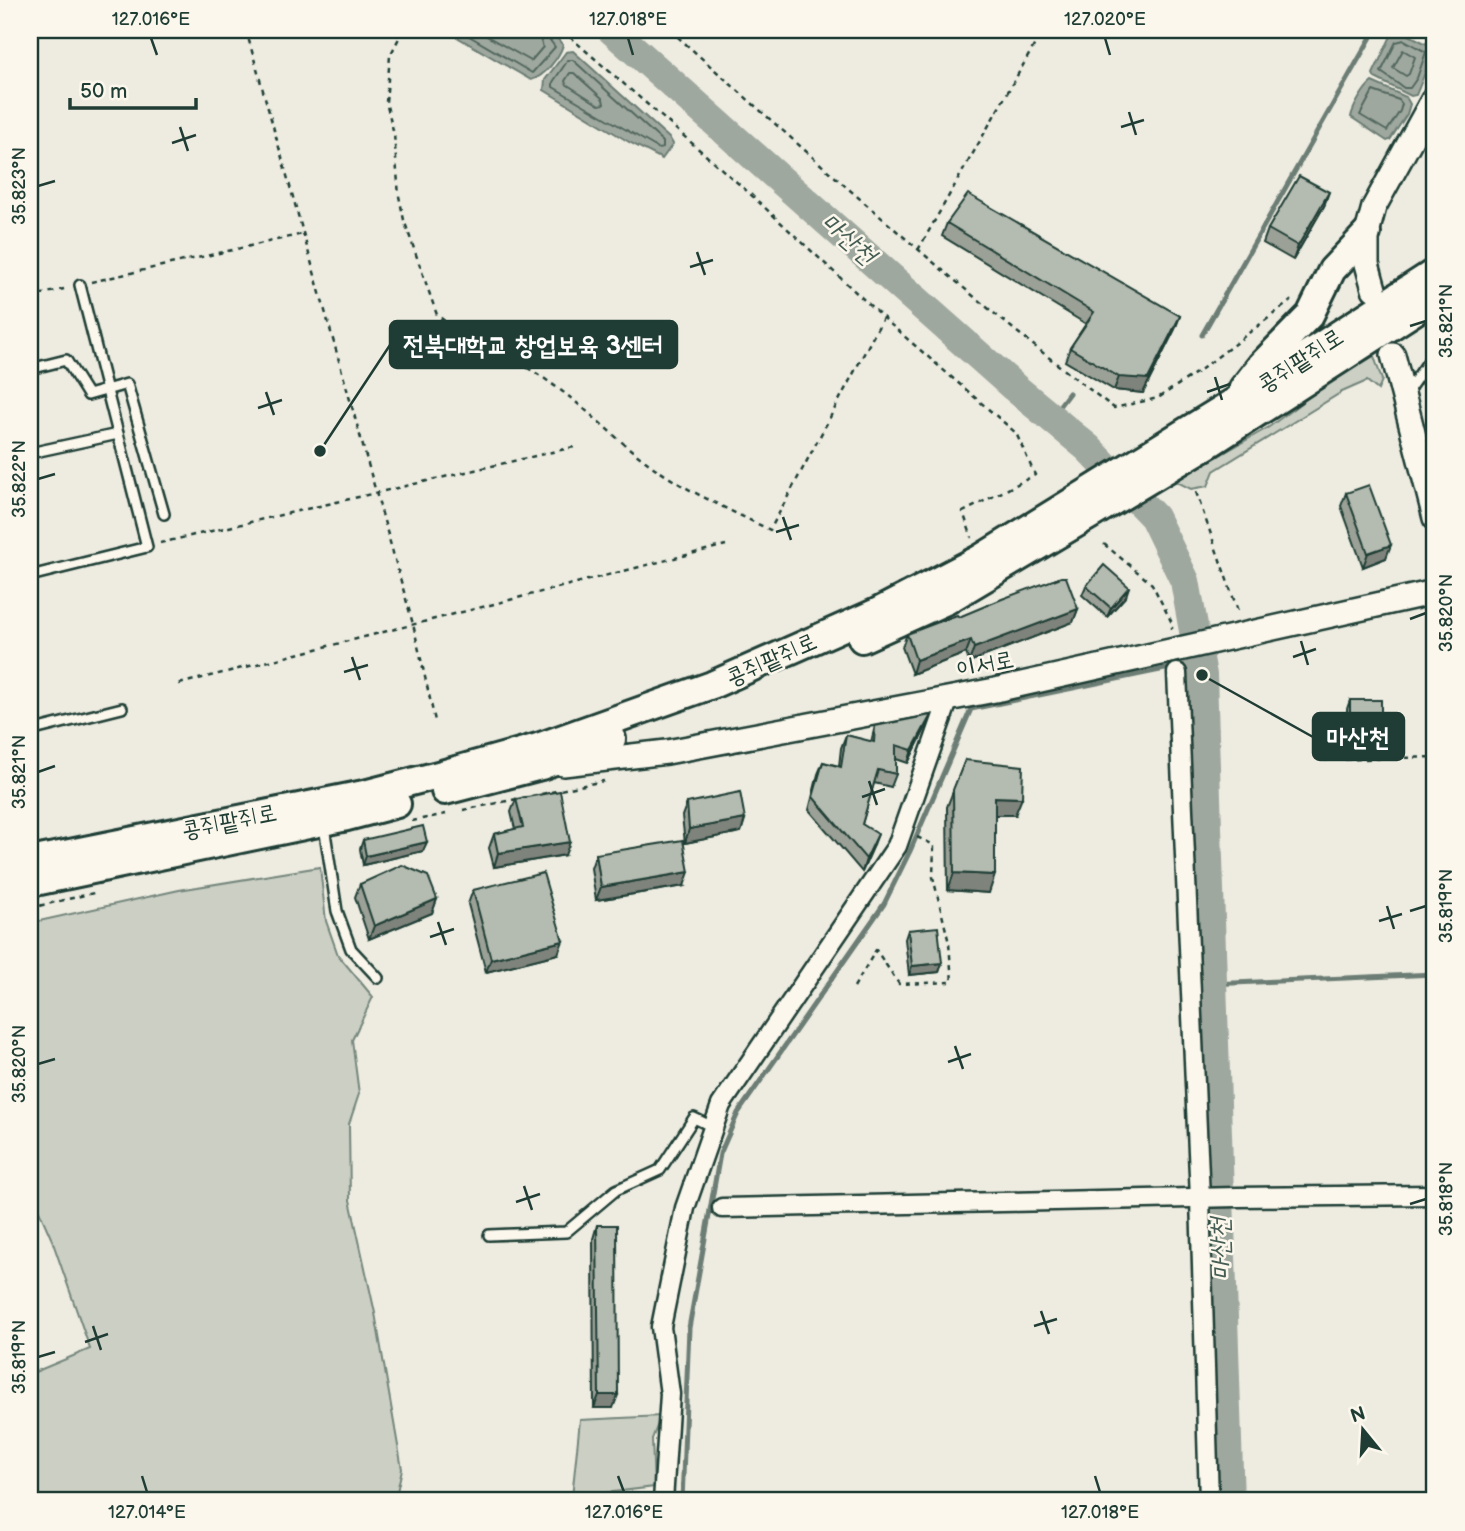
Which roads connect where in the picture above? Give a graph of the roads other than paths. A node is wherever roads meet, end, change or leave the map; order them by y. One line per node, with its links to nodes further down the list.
1 (1435, 96): 2 (street)
2 (1367, 233): 5 (street); 12 (main road)
3 (1435, 272): 12 (main road, 콩쥐팥쥐로)
4 (80, 285): 10 (lane)
5 (1374, 289)
6 (1435, 298): 15 (main road, 콩쥐팥쥐로)
7 (1435, 352): 11 (lane)
8 (1393, 355): 11 (street)
9 (30, 369): 10 (lane)
10 (107, 391): 13 (lane); 17 (lane)
11 (1404, 396): 18 (street)
12 (1235, 401): 15 (main road, 콩쥐팥쥐로)
13 (118, 434): 14 (lane); 19 (lane)
14 (30, 450)
15 (1157, 463): 16 (main road, 콩쥐팥쥐로)
16 (1088, 504): 25 (main road, 콩쥐팥쥐로); 27 (main road, 콩쥐팥쥐로)
17 (164, 514)
18 (1435, 518)
19 (30, 576)
20 (1435, 592): 22 (street, 이서로)
21 (1177, 673): 32 (street)
22 (950, 698): 25 (street, 이서로); 30 (street)
23 (122, 708): 24 (lane)
24 (30, 731)
25 (541, 766): 26 (main road, 콩쥐팥쥐로)
26 (324, 822): 28 (main road, 콩쥐팥쥐로); 29 (lane)
27 (30, 861)
28 (30, 883)
29 (378, 978)
30 (713, 1127): 34 (lane); 35 (street)
31 (1435, 1195): 32 (street)
32 (1205, 1198): 33 (street); 36 (street)
33 (722, 1208)
34 (489, 1235)
35 (663, 1501)
36 (1209, 1501)

